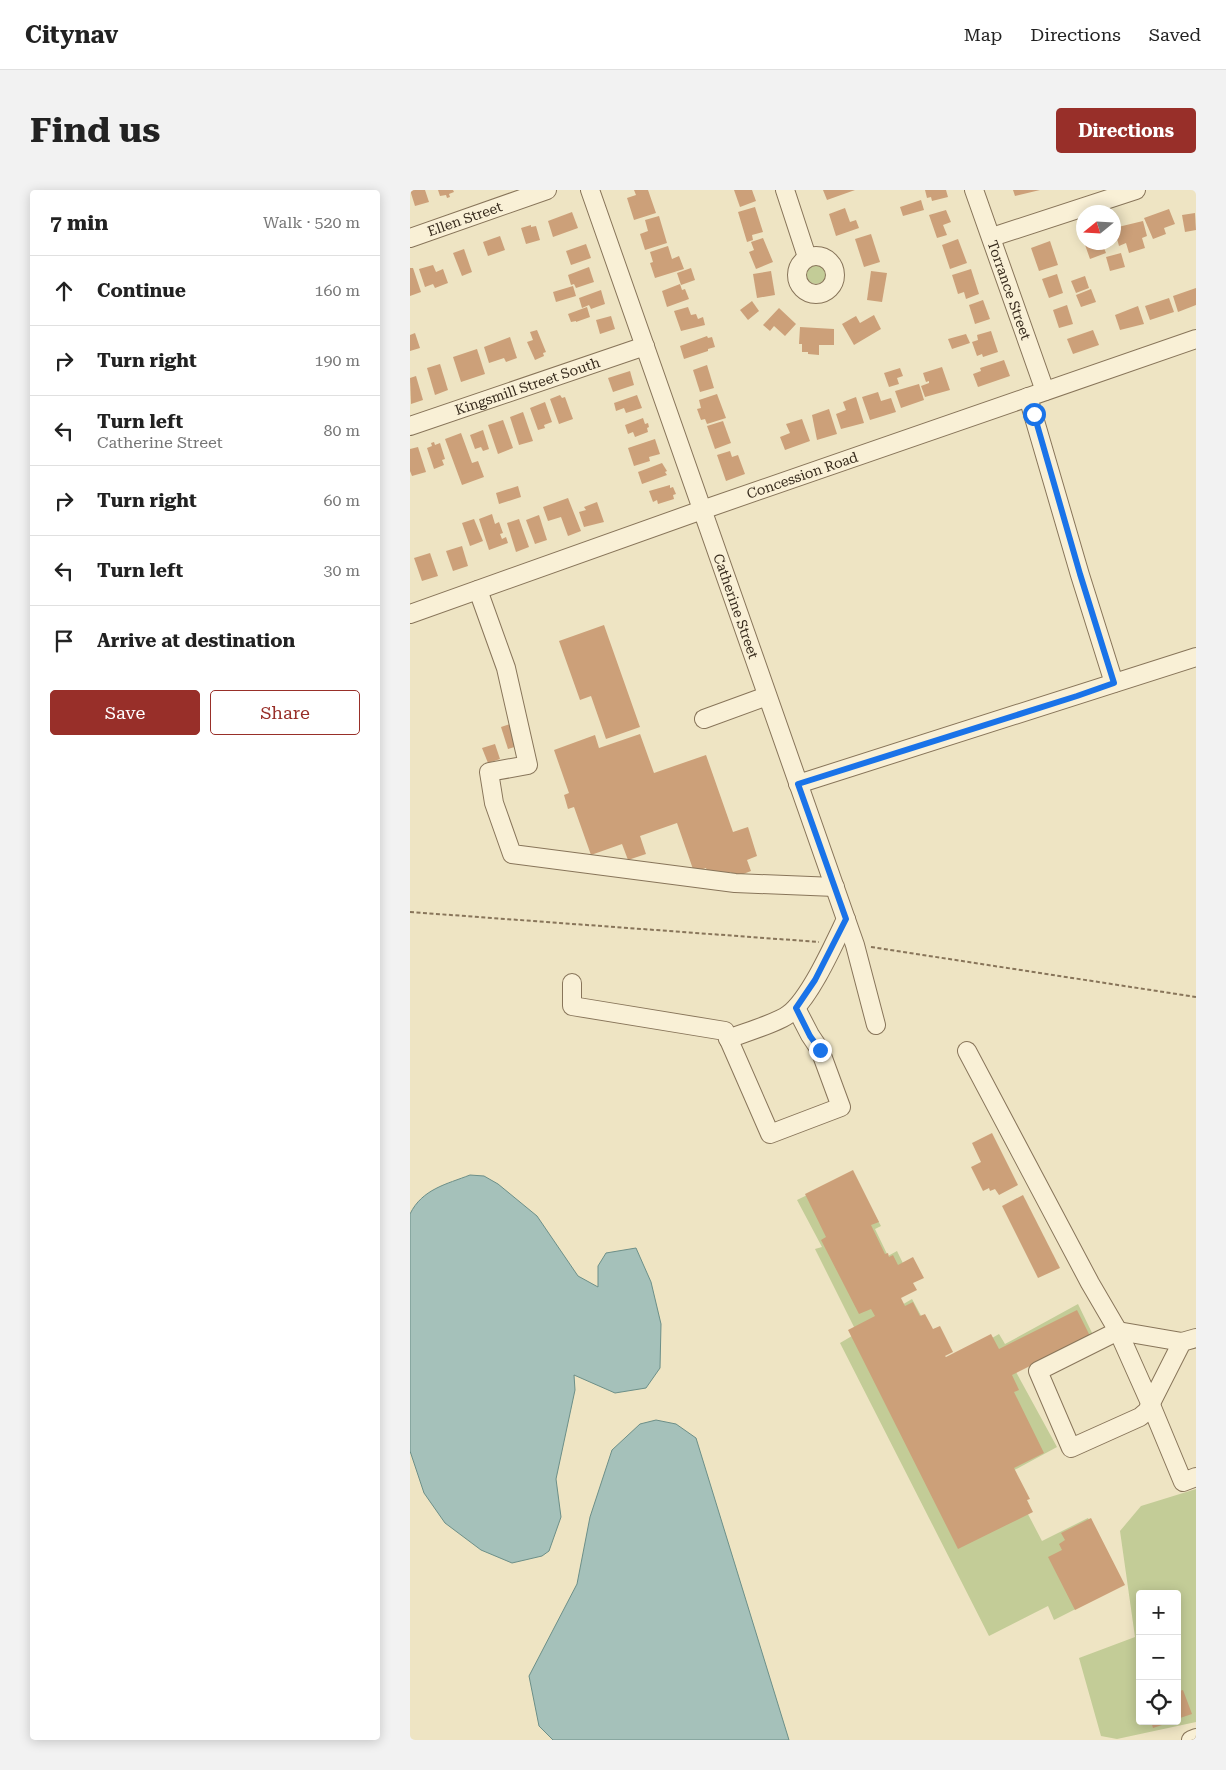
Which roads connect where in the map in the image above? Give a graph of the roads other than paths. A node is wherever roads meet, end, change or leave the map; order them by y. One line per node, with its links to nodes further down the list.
1 (547, 190): 7 (street, Ellen Street)
2 (590, 190): 10 (street, Catherine Street)
3 (785, 190): 8 (street)
4 (974, 190): 6 (street, Torrance Street)
5 (1136, 190): 6 (street)
6 (992, 237): 11 (street, Torrance Street)
7 (410, 238)
8 (808, 257)
9 (1196, 339): 11 (street, Concession Road)
10 (645, 346): 13 (street, Kingsmill Street South); 14 (street, Catherine Street)
11 (1045, 391): 12 (street, Concession Road)
12 (1028, 397): 14 (street, Concession Road); 18 (street)
13 (410, 426)
14 (702, 510): 15 (street, Concession Road); 19 (street, Catherine Street)
15 (478, 590): 16 (street, Concession Road); 22 (street)
16 (410, 614)
17 (1196, 657): 18 (street)
18 (1114, 683): 21 (street)
19 (767, 696): 20 (street); 21 (street, Catherine Street)
20 (704, 720)
21 (798, 784): 22 (street, Catherine Street)
22 (835, 887): 23 (street, Catherine Street)
23 (846, 919): 25 (street); 26 (street, Catherine Street)
24 (572, 983): 27 (street)
25 (796, 1008): 27 (street); 27 (street)
26 (876, 1025)
27 (728, 1039)
28 (967, 1051): 29 (street)
29 (1118, 1331): 30 (street); 31 (street); 31 (street)
30 (1189, 1340): 31 (street)
31 (1151, 1405): 32 (street)
32 (1196, 1477)
33 (1196, 1738): 34 (street)
34 (1191, 1740)

